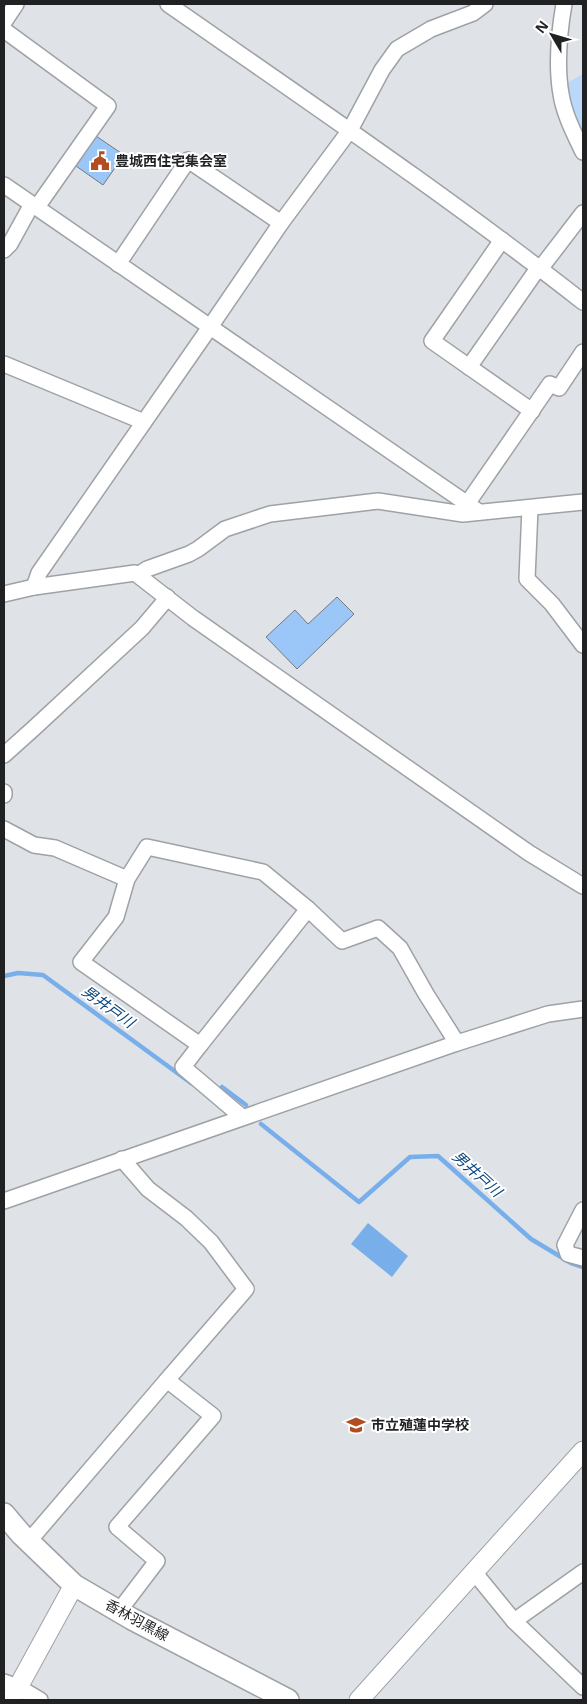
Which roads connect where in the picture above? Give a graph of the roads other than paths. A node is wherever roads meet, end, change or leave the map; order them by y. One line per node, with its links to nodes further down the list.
1 (16, 4): 5 (street)
2 (168, 4): 7 (street)
3 (485, 4): 7 (street)
4 (564, 4): 8 (street)
5 (4, 22)
6 (4, 30): 10 (street)
7 (350, 130): 12 (street); 13 (street)
8 (583, 152)
9 (4, 185): 10 (street)
10 (35, 206): 14 (street); 15 (street)
11 (583, 213): 16 (street)
12 (281, 223): 15 (street); 18 (street)
13 (502, 240): 16 (street); 21 (street)
14 (4, 250)
15 (118, 264): 18 (street)
16 (540, 269): 17 (street); 21 (street)
17 (583, 302)
18 (210, 327): 23 (street); 25 (street)
19 (583, 352): 22 (street)
20 (4, 364): 23 (street)
21 (469, 367): 22 (street)
22 (532, 411): 25 (street)
23 (144, 422): 28 (street)
24 (583, 502): 26 (street)
25 (473, 508): 26 (street); 27 (street)
26 (530, 508): 31 (street)
27 (138, 575): 28 (street); 30 (street)
28 (34, 587): 29 (street)
29 (4, 594)
30 (167, 597): 32 (street); 35 (street)
31 (583, 645)
32 (4, 755)
33 (4, 828): 34 (street)
34 (127, 880): 36 (street); 39 (street)
35 (583, 886)
36 (308, 909): 38 (street); 39 (street)
37 (583, 1009): 38 (street)
38 (457, 1043): 40 (street)
39 (200, 1045): 40 (street)
40 (242, 1117): 41 (street)
41 (122, 1159): 42 (street); 45 (street)
42 (4, 1201)
43 (583, 1210): 44 (street)
44 (583, 1258)
45 (167, 1380): 48 (street); 52 (street)
46 (583, 1450): 49 (street)
47 (4, 1514): 48 (main road, 香林羽黒線)
48 (28, 1541): 51 (main road, 香林羽黒線)
49 (474, 1572): 53 (street); 58 (street)
50 (583, 1572): 53 (street)
51 (74, 1585): 52 (main road, 香林羽黒線); 55 (street)
52 (119, 1610): 57 (main road, 香林羽黒線)
53 (514, 1621): 54 (street)
54 (583, 1687)
55 (11, 1690): 56 (street)
56 (40, 1700)
57 (288, 1700)
58 (359, 1700)

